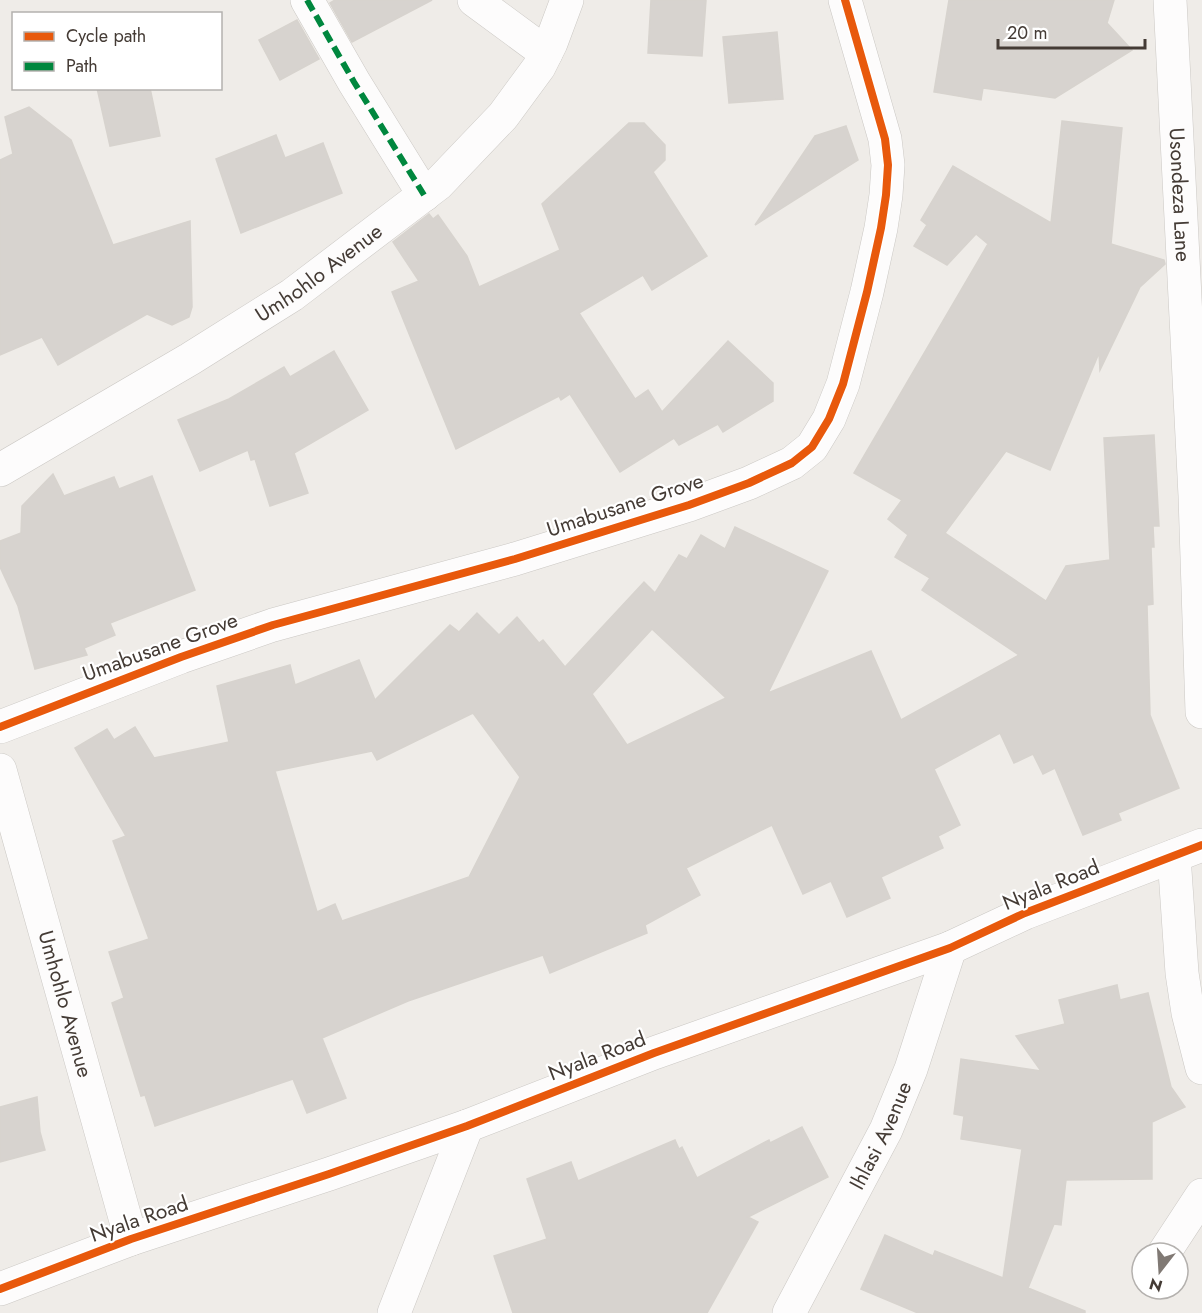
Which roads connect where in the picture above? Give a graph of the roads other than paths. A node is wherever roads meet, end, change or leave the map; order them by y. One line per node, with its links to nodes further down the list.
1 (307, 0): 7 (street)
2 (474, 0): 6 (street)
3 (567, 0): 6 (street, Umhohlo Avenue)
4 (845, 0): 10 (street, Umabusane Grove)
5 (1170, 0): 9 (street, Usondeza Lane)
6 (546, 52): 7 (street, Umhohlo Avenue)
7 (424, 195): 8 (street, Umhohlo Avenue)
8 (0, 470)
9 (1202, 712)
10 (0, 727)
11 (0, 770): 17 (street, Umhohlo Avenue)
12 (1188, 850): 13 (street, Nyala Road); 14 (street)
13 (950, 948): 15 (street, Nyala Road); 21 (street, Ihlasi Avenue)
14 (1202, 1068)
15 (467, 1126): 17 (street, Nyala Road); 20 (street)
16 (1202, 1195): 18 (street)
17 (131, 1239): 19 (street, Nyala Road)
18 (1172, 1241)
19 (0, 1289)
20 (394, 1313)
21 (789, 1313)

